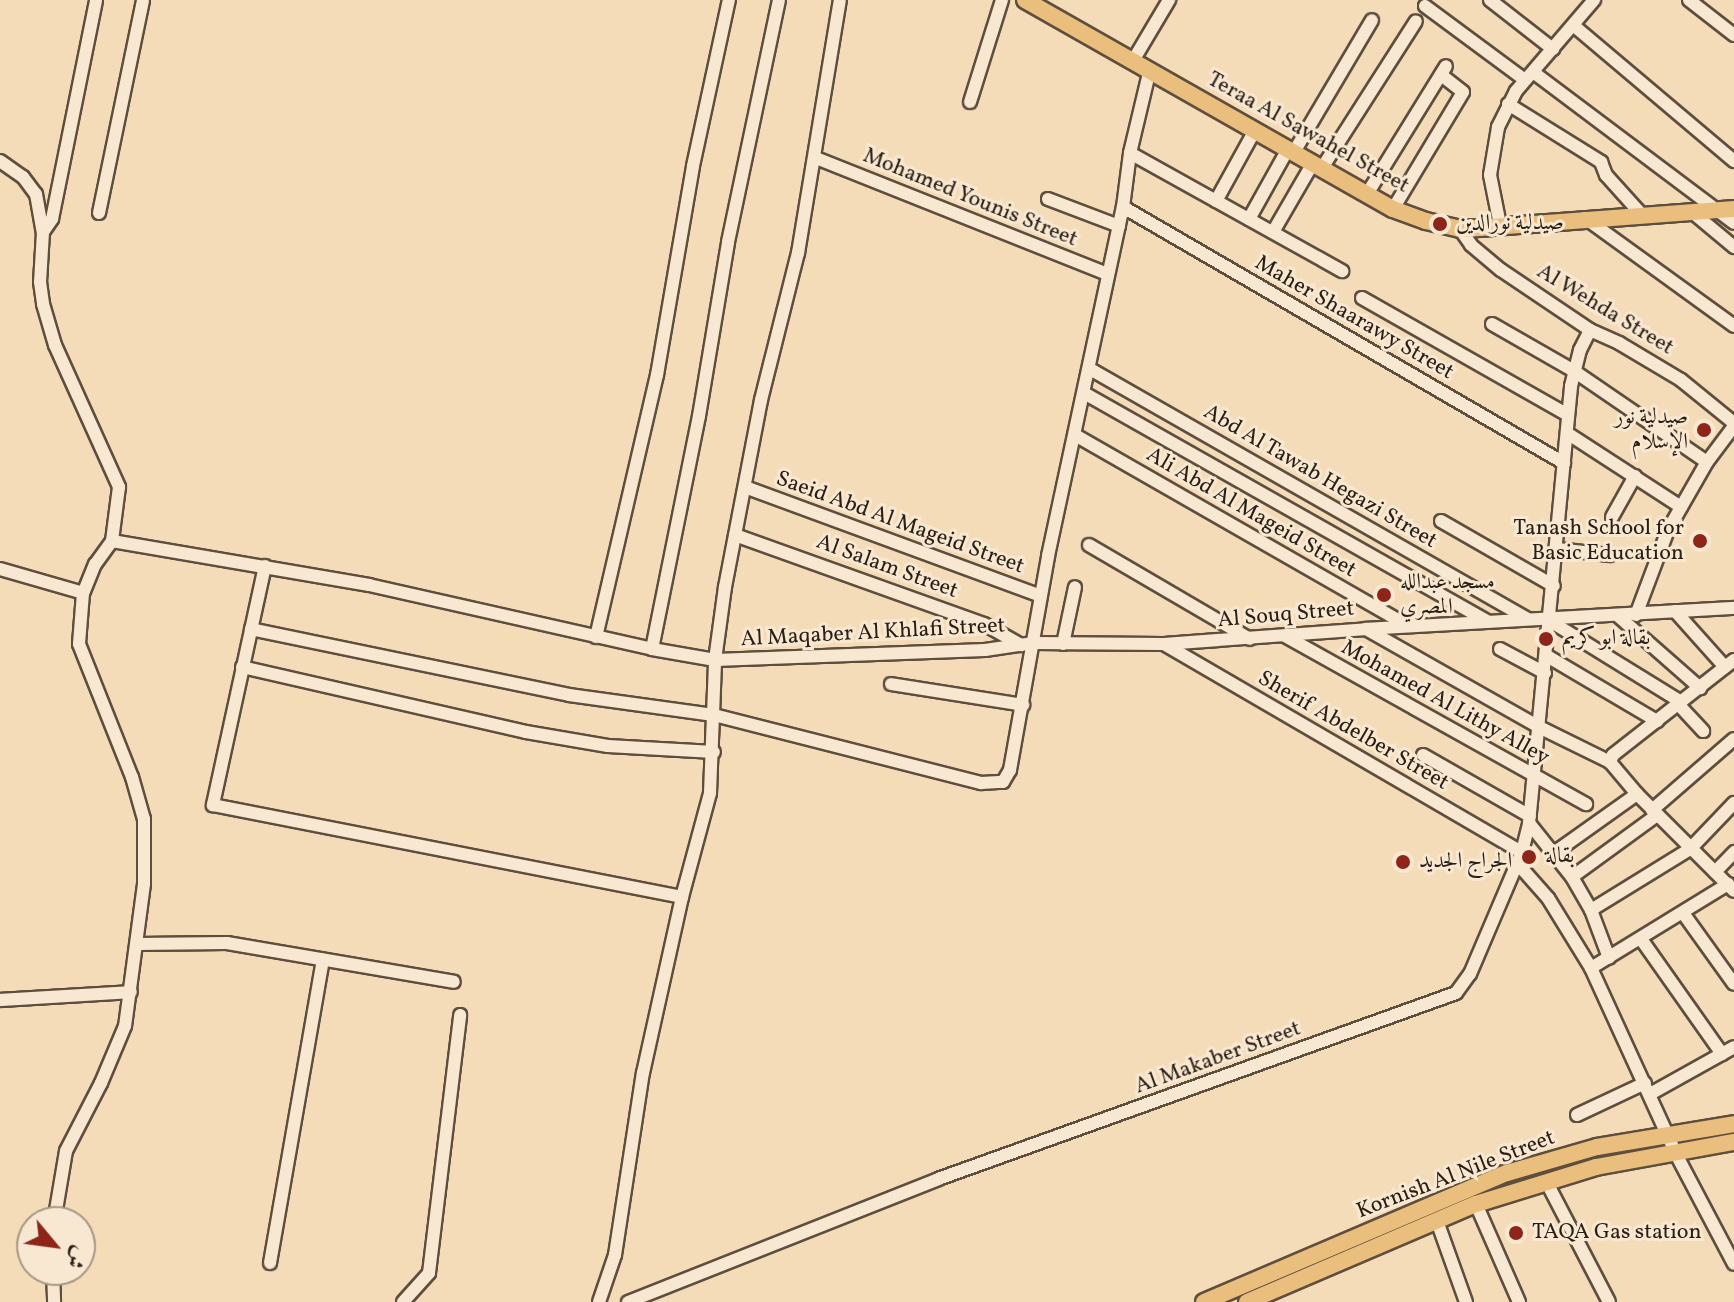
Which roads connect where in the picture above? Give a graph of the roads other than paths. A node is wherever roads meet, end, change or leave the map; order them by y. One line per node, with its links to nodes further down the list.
1 (96, 0): 45 (street)
2 (143, 0): 37 (street)
3 (729, 0): 90 (street)
4 (779, 0): 95 (street)
5 (840, 0): 26 (street)
6 (1002, 0): 21 (street)
7 (1025, 0): 18 (main road, Teraa Al Sawahel Street)
8 (1169, 0): 18 (street)
9 (1490, 0): 17 (street)
10 (1594, 0): 15 (street)
11 (1689, 0): 16 (street)
12 (1425, 6): 20 (street)
13 (1372, 20): 24 (street)
14 (1416, 21): 29 (street)
15 (1573, 25): 17 (street); 28 (street)
16 (1734, 35)
17 (1553, 49): 20 (street)
18 (1134, 59): 19 (main road, Teraa Al Sawahel Street)
19 (1150, 69): 23 (main road, Teraa Al Sawahel Street); 25 (street)
20 (1529, 76): 22 (street); 35 (street)
21 (970, 102)
22 (1508, 104): 38 (street); 42 (street)
23 (1255, 130): 24 (main road, Teraa Al Sawahel Street); 32 (street)
24 (1291, 151): 29 (main road, Teraa Al Sawahel Street); 40 (street)
25 (1130, 153): 32 (street); 33 (street)
26 (816, 158): 49 (street, Mohamed Younis Street); 64 (street)
27 (0, 161): 45 (street)
28 (1734, 161)
29 (1317, 166): 30 (main road, Teraa Al Sawahel Street); 46 (street)
30 (1367, 194): 34 (main road, Teraa Al Sawahel Street); 34 (street)
31 (1048, 199): 43 (street)
32 (1216, 201): 40 (street)
33 (1123, 207): 43 (street); 62 (street, Maher Shaarawy Street)
34 (1393, 209): 44 (main road, Teraa Al Sawahel Street)
35 (1726, 210): 36 (main road, Teraa Al Sawahel Street); 41 (street)
36 (1692, 212): 38 (main road, Teraa Al Sawahel Street); 47 (street)
37 (99, 213)
38 (1642, 215): 39 (main road, Teraa Al Sawahel Street)
39 (1585, 218): 42 (main road, Teraa Al Sawahel Street); 52 (street)
40 (1249, 219): 46 (street)
41 (1734, 223)
42 (1500, 225): 44 (main road, Teraa Al Sawahel Street)
43 (1119, 226): 49 (street)
44 (1460, 229): 53 (street, Al Wehda Street)
45 (43, 232): 69 (street)
46 (1273, 232): 48 (street)
47 (1734, 247)
48 (1342, 271)
49 (1108, 274): 54 (street)
50 (1362, 298): 57 (street)
51 (1492, 324): 55 (street)
52 (1734, 326)
53 (1590, 330): 55 (street, Al Makaber Street); 58 (street, Al Wehda Street)
54 (1090, 369): 56 (street); 83 (street, Abd Al Tawab Hegazi Street)
55 (1574, 371): 57 (street, Al Makaber Street); 61 (street)
56 (1084, 393): 60 (street); 85 (street)
57 (1568, 415): 59 (street, Al Makaber Street)
58 (1734, 424): 61 (street)
59 (1567, 433): 62 (street, Al Makaber Street); 63 (street)
60 (1075, 435): 78 (street); 86 (street, Ali Abd Al Mageid Street)
61 (1707, 462): 65 (street)
62 (1564, 463): 71 (street, Al Makaber Street)
63 (1635, 476): 65 (street); 66 (street)
64 (745, 487): 68 (street); 78 (street, Saeid Abd Al Mageid Street)
65 (1681, 507): 82 (street)
66 (1612, 517)
67 (1441, 521): 75 (street)
68 (735, 535): 92 (street, Al Salam Street); 98 (street)
69 (112, 541): 73 (street, Al Maqaber Al Khlafi Street); 77 (street)
70 (1089, 545): 91 (street)
71 (1557, 549): 72 (street); 75 (street, Al Makaber Street)
72 (1610, 555)
73 (265, 566): 87 (street); 90 (street, Al Maqaber Al Khlafi Street)
74 (0, 569): 77 (street)
75 (1554, 586): 84 (street, Al Makaber Street)
76 (1075, 587): 93 (street)
77 (83, 593): 131 (street)
78 (1041, 596): 92 (street)
79 (1734, 608): 80 (street, Al Souq Street)
80 (1675, 611): 82 (street, Al Souq Street); 99 (street)
81 (1617, 615): 82 (street, Al Souq Street); 84 (street, Al Souq Street); 103 (street)
82 (1636, 615)
83 (1530, 620): 84 (street, Al Souq Street); 85 (street, Al Souq Street)
84 (1551, 620): 97 (street, Al Makaber Street); 104 (street)
85 (1488, 622): 86 (street, Al Souq Street)
86 (1408, 626): 88 (street, Al Souq Street)
87 (251, 629): 100 (street); 106 (street)
88 (1366, 629): 89 (street, Al Souq Street); 108 (street)
89 (1284, 635): 91 (street, Al Souq Street); 114 (street, Mohamed Al Lithy Alley)
90 (596, 637): 95 (street, Al Maqaber Al Khlafi Street)
91 (1250, 639): 94 (street, Al Souq Street)
92 (1027, 644): 93 (street, Al Souq Street); 98 (street, Al Maqaber Al Khlafi Street); 105 (street)
93 (1063, 644): 94 (street, Al Souq Street)
94 (1164, 644): 123 (street, Sherif Abdelber Street)
95 (652, 649): 98 (street, Al Maqaber Al Khlafi Street)
96 (1500, 649): 101 (street)
97 (1547, 656): 101 (street, Al Makaber Street); 107 (street)
98 (715, 660): 106 (street)
99 (1730, 664): 103 (street)
100 (242, 667): 111 (street); 127 (street)
101 (1545, 673): 108 (street, Al Makaber Street)
102 (891, 684): 105 (street)
103 (1700, 688): 104 (street)
104 (1679, 703): 107 (street); 109 (street)
105 (1023, 705): 106 (street)
106 (714, 715): 111 (street)
107 (1657, 721): 113 (street)
108 (1539, 727): 113 (street); 114 (street, Al Makaber Street)
109 (1703, 731)
110 (1734, 739): 118 (street)
111 (714, 752): 127 (street)
112 (1423, 755): 119 (street)
113 (1613, 758): 115 (street)
114 (1534, 776): 117 (street, Mohamed Al Lithy Alley); 119 (street, Al Makaber Street)
115 (1637, 794): 118 (street); 122 (street)
116 (1734, 803): 120 (street)
117 (1586, 804)
118 (1655, 812): 120 (street); 125 (street)
119 (1529, 820): 122 (street); 123 (street, Al Makaber Street)
120 (1690, 849): 124 (street); 128 (street)
121 (1734, 852): 124 (street)
122 (1554, 853): 125 (street)
123 (1519, 858): 134 (street, Sherif Abdelber Street); 155 (street, Al Makaber Street)
124 (1715, 872): 126 (street)
125 (1572, 877): 128 (street)
126 (1731, 888): 129 (street)
127 (682, 897): 154 (street)
128 (1591, 910): 132 (street)
129 (1683, 913): 130 (street); 136 (street)
130 (1641, 939): 132 (street); 140 (street)
131 (137, 944): 133 (street); 137 (street)
132 (1609, 958): 134 (street)
133 (323, 960): 135 (street); 151 (street)
134 (1591, 968): 141 (street, Sherif Abdelber Street)
135 (454, 982)
136 (1734, 984)
137 (131, 992): 138 (street); 149 (street)
138 (0, 1000)
139 (460, 1015): 153 (street)
140 (1728, 1051): 141 (street)
141 (1647, 1088): 142 (street); 144 (street, Sherif Abdelber Street)
142 (1577, 1115)
143 (1734, 1124): 144 (main road, Kornish Al Nile Street)
144 (1669, 1136): 146 (street, Sherif Abdelber Street); 156 (main road, Kornish Al Nile Street)
145 (1734, 1142): 146 (main road, Kornish Al Nile Street)
146 (1676, 1154): 147 (main road, Kornish Al Nile Street); 152 (street, Sherif Abdelber Street)
147 (1546, 1181): 148 (main road, Kornish Al Nile Street); 160 (street)
148 (1476, 1204): 150 (main road, Kornish Al Nile Street); 159 (street)
149 (57, 1206)
150 (1437, 1221): 157 (main road, Kornish Al Nile Street); 158 (street)
151 (270, 1263)
152 (1734, 1264)
153 (403, 1302)
154 (599, 1302)
155 (628, 1302)
156 (1204, 1302)
157 (1247, 1302)
158 (1466, 1302)
159 (1519, 1302)
160 (1609, 1302)

